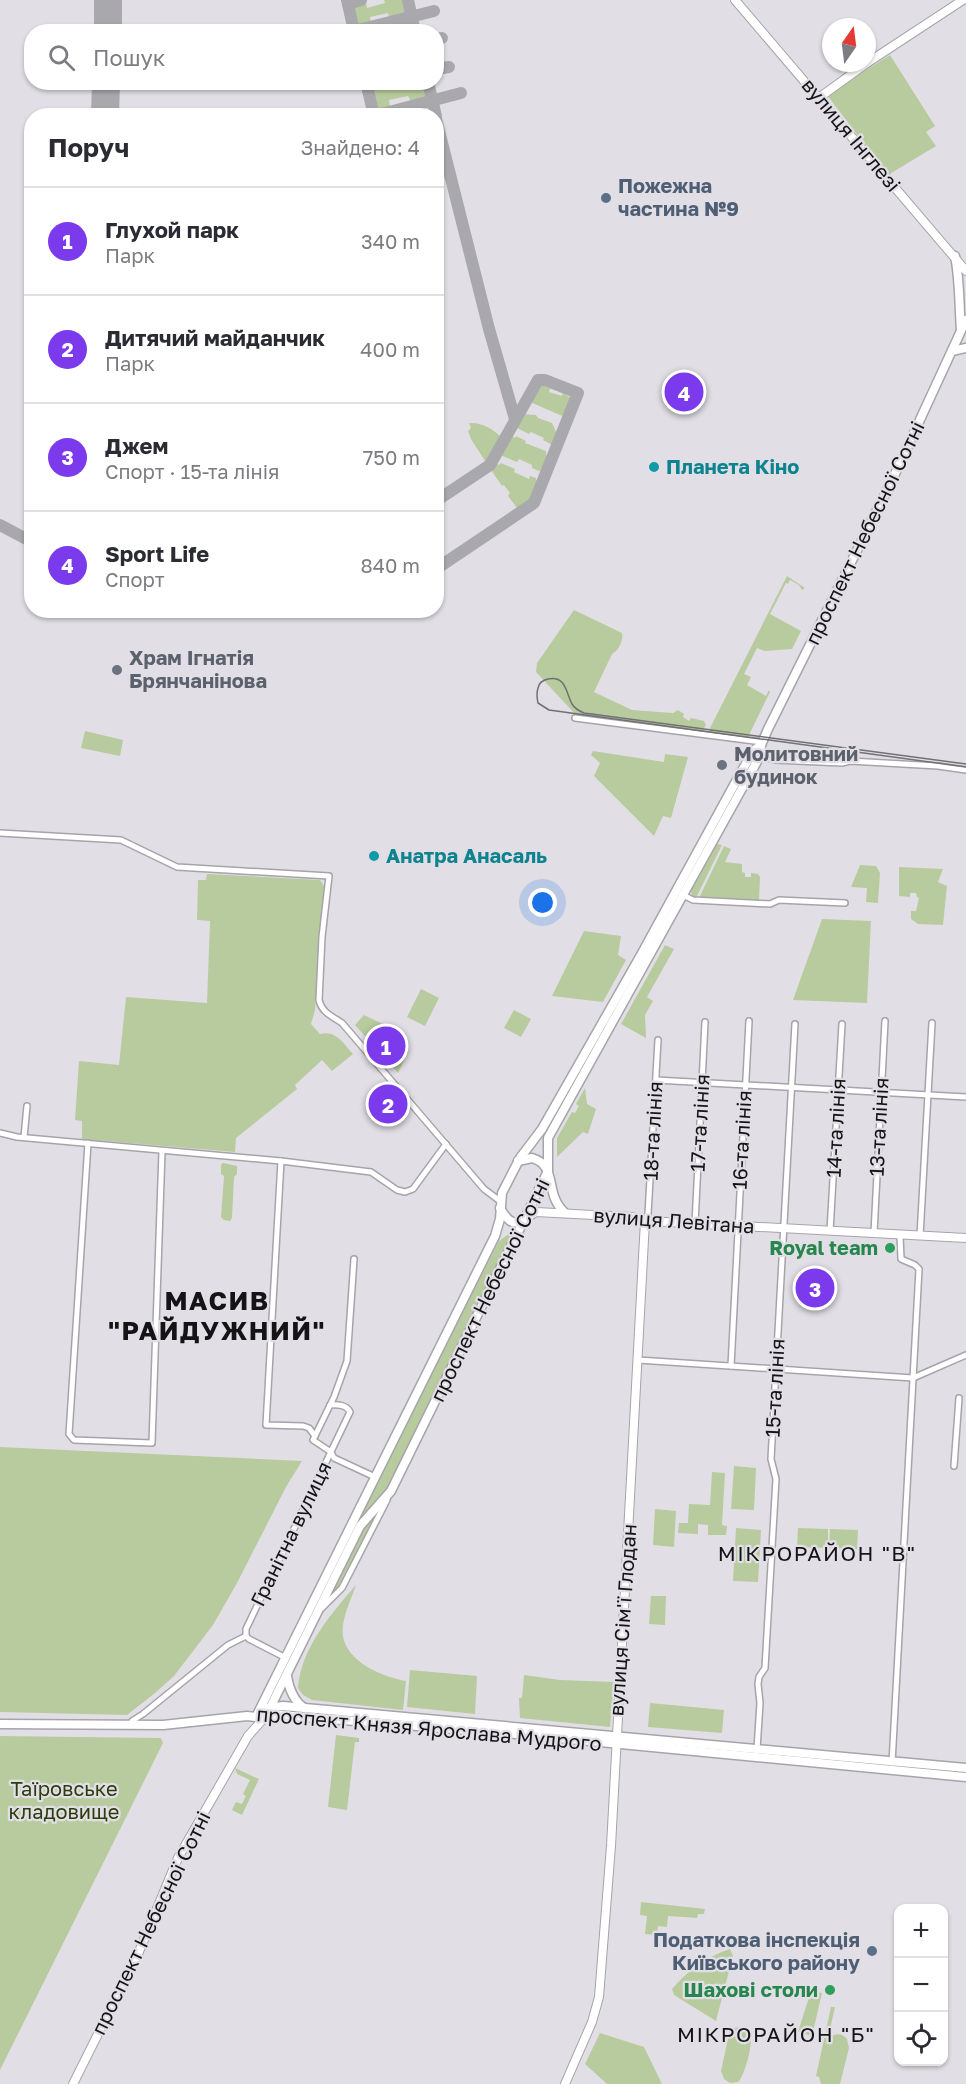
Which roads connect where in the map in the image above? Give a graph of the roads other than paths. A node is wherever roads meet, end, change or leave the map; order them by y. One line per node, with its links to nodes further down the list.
1 (735, 0): 5 (main road, вулиця Інглезі)
2 (963, 0): 3 (main road)
3 (876, 57)
4 (855, 72): 5 (main road)
5 (820, 97): 6 (main road, вулиця Інглезі)
6 (955, 256): 7 (main road, вулиця Інглезі); 9 (main road)
7 (966, 271)
8 (966, 320): 9 (main road, проспект Небесної Сотні)
9 (961, 331): 11 (main road, проспект Небесної Сотні)
10 (966, 348): 11 (main road)
11 (952, 351): 13 (main road, проспект Небесної Сотні)
12 (575, 718): 13 (street)
13 (762, 744): 14 (main road, проспект Небесної Сотні); 19 (main road, проспект Небесної Сотні)
14 (760, 756): 15 (street); 17 (main road, проспект Небесної Сотні)
15 (966, 770)
16 (0, 832): 39 (street)
17 (683, 896): 18 (street); 19 (main road, проспект Небесної Сотні)
18 (845, 903)
19 (644, 957): 42 (main road, проспект Небесної Сотні); 43 (main road, проспект Небесної Сотні)
20 (749, 1021): 29 (street, 16-та лінія)
21 (885, 1021): 32 (street, 13-та лінія)
22 (705, 1022): 28 (street, 17-та лінія)
23 (932, 1023): 33 (street)
24 (795, 1024): 30 (street, 15-та лінія)
25 (842, 1024): 31 (street, 14-та лінія)
26 (658, 1040): 27 (street, 18-та лінія)
27 (656, 1080): 28 (street); 47 (street, 18-та лінія)
28 (702, 1082): 29 (street); 48 (street, 17-та лінія)
29 (745, 1085): 30 (street); 49 (street, 16-та лінія)
30 (792, 1088): 31 (street); 50 (street, 15-та лінія)
31 (838, 1090): 32 (street); 51 (street, 14-та лінія)
32 (881, 1093): 33 (street); 52 (street, 13-та лінія)
33 (928, 1095): 34 (street); 54 (street)
34 (966, 1098)
35 (27, 1106): 37 (street)
36 (0, 1133): 37 (street)
37 (24, 1137): 38 (street)
38 (88, 1143): 40 (street); 40 (street)
39 (446, 1144): 41 (street); 44 (street)
40 (162, 1150): 41 (street)
41 (281, 1161): 64 (street)
42 (518, 1161): 43 (main road); 44 (main road, проспект Небесної Сотні)
43 (548, 1171): 45 (main road); 46 (main road, проспект Небесної Сотні)
44 (500, 1204): 46 (main road); 67 (main road, проспект Небесної Сотні)
45 (565, 1213): 46 (main road, вулиця Левітана); 47 (main road, вулиця Левітана)
46 (525, 1219): 70 (main road, проспект Небесної Сотні)
47 (645, 1221): 48 (main road, вулиця Левітана); 58 (main road, вулиця Сім'ї Глодан)
48 (695, 1224): 49 (main road, вулиця Левітана)
49 (737, 1226): 50 (main road, вулиця Левітана); 59 (street, 16-та лінія)
50 (784, 1228): 51 (main road, вулиця Левітана); 60 (street, 15-та лінія)
51 (830, 1231): 52 (main road, вулиця Левітана)
52 (874, 1233): 53 (main road, вулиця Левітана)
53 (900, 1235): 54 (main road, вулиця Левітана); 61 (street)
54 (920, 1236): 55 (main road, вулиця Левітана)
55 (966, 1238)
56 (354, 1259): 63 (street)
57 (966, 1354): 61 (street)
58 (638, 1360): 59 (street); 76 (main road, вулиця Сім'ї Глодан)
59 (731, 1366): 60 (street)
60 (776, 1369): 61 (street); 77 (street, 15-та лінія)
61 (913, 1378): 78 (street)
62 (959, 1398): 66 (street)
63 (330, 1405): 64 (street); 65 (street, Гранітна вулиця)
64 (315, 1436): 65 (street)
65 (331, 1452): 67 (street); 68 (street, Гранітна вулиця)
66 (954, 1466)
67 (375, 1477): 69 (main road, проспект Небесної Сотні)
68 (246, 1636): 69 (street); 75 (street)
69 (286, 1658): 73 (main road, проспект Небесної Сотні)
70 (287, 1675): 71 (main road, проспект Небесної Сотні); 72 (main road)
71 (272, 1707): 72 (main road, проспект Князя Ярослава Мудрого); 73 (main road, проспект Князя Ярослава Мудрого)
72 (304, 1708): 76 (main road, проспект Князя Ярослава Мудрого)
73 (257, 1715): 75 (main road); 76 (main road, проспект Князя Ярослава Мудрого); 81 (main road, проспект Небесної Сотні)
74 (0, 1724): 75 (main road)
75 (131, 1725)
76 (616, 1740): 77 (main road, проспект Князя Ярослава Мудрого); 82 (main road, вулиця Сім'ї Глодан)
77 (756, 1753): 78 (main road, проспект Князя Ярослава Мудрого)
78 (892, 1765): 79 (main road, проспект Князя Ярослава Мудрого); 80 (main road, проспект Князя Ярослава Мудрого)
79 (966, 1768)
80 (966, 1777)
81 (73, 2084)
82 (565, 2084)

